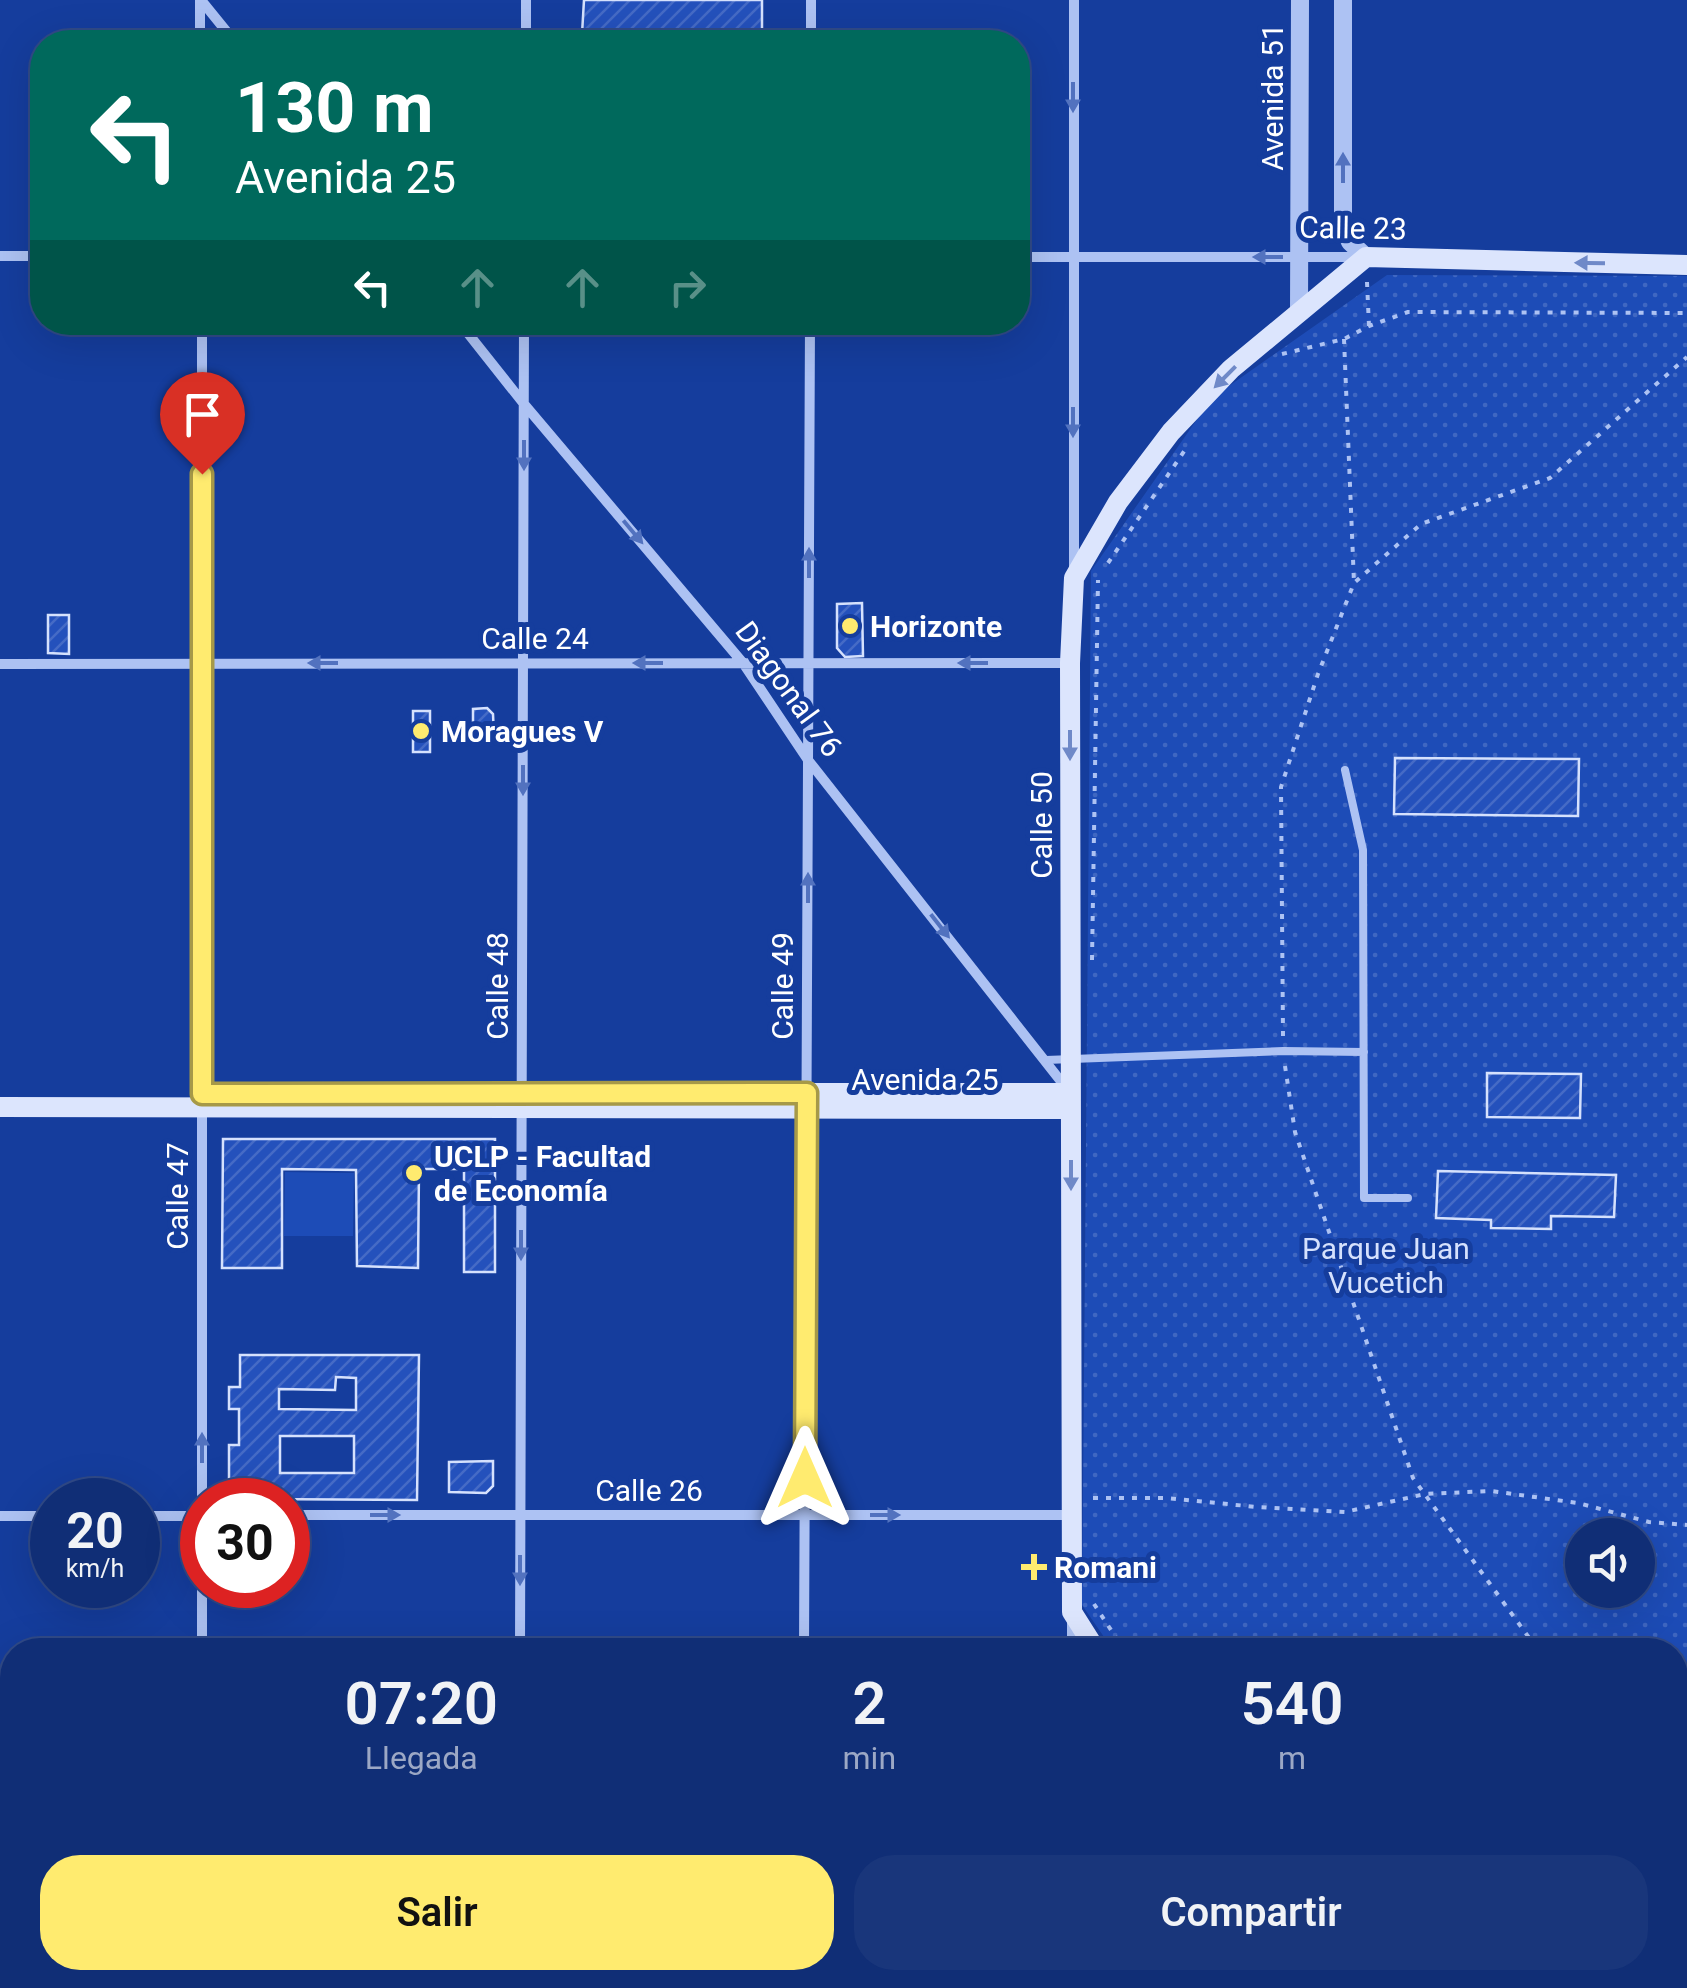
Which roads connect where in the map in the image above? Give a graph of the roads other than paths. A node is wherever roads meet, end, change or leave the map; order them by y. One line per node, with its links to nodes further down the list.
1 (200, 0): 7 (street); 8 (street)
2 (526, 0): 9 (street)
3 (811, 0): 10 (street)
4 (1074, 0): 14 (street, Calle 50, one-way to 14)
5 (1300, 0): 15 (street, Avenida 51)
6 (1343, 0): 16 (street, one-way to 6)
7 (200, 30)
8 (225, 30)
9 (526, 30)
10 (811, 30)
11 (0, 256): 12 (street)
12 (30, 256)
13 (1030, 257): 14 (street, Calle 23)
14 (1072, 257): 15 (street, Calle 23, one-way to 14); 24 (street, Calle 50, one-way to 24)
15 (1299, 257): 16 (street, Calle 23); 18 (street, Avenida 51)
16 (1366, 258): 17 (main road, Calle 23, one-way to 16); 18 (main road)
17 (1687, 265)
18 (1299, 314): 24 (main road, one-way to 24)
19 (202, 335): 30 (street, Calle 47)
20 (468, 335): 23 (street, Diagonal 76)
21 (524, 335): 23 (street, Calle 48)
22 (810, 335): 27 (street, Calle 49, one-way to 22)
23 (524, 404): 25 (street, Calle 48, one-way to 25); 26 (street, Diagonal 76, one-way to 26)
24 (1074, 578): 28 (main road, Calle 50)
25 (524, 663): 26 (street, Calle 24, one-way to 25); 30 (street, Calle 24, one-way to 30); 38 (street, Calle 48, one-way to 38)
26 (743, 663): 27 (street, Calle 24); 31 (street, Diagonal 76)
27 (808, 663): 28 (street, Calle 24, one-way to 27); 31 (street, Calle 49)
28 (1070, 663): 34 (main road, Calle 50, one-way to 34)
29 (0, 664): 30 (street, Calle 24)
30 (202, 664): 37 (street, Calle 47)
31 (808, 760): 35 (street, Diagonal 76, one-way to 35); 39 (street, Calle 49, one-way to 31)
32 (1345, 770): 33 (lane)
33 (1364, 1052): 34 (lane); 42 (lane)
34 (1070, 1059): 35 (lane); 40 (main road, Calle 50)
35 (1046, 1060): 40 (street, Diagonal 76)
36 (0, 1094): 37 (main road, Avenida 25)
37 (202, 1100): 38 (main road, Avenida 25); 41 (main road, Avenida 25); 43 (street, Calle 47, one-way to 37)
38 (522, 1101): 39 (main road, Avenida 25); 45 (street, Calle 48, one-way to 45)
39 (807, 1101): 40 (main road, Avenida 25); 46 (street, Calle 49)
40 (1070, 1101): 44 (main road, Calle 50, one-way to 44)
41 (0, 1107)
42 (1408, 1198)
43 (202, 1478)
44 (1071, 1507): 46 (street, Calle 26, one-way to 44); 51 (main road, Calle 50)
45 (520, 1515): 46 (street, Calle 26); 49 (street, Calle 26, one-way to 45); 53 (street, Calle 48, one-way to 53)
46 (805, 1515): 54 (street, Calle 49)
47 (0, 1516): 48 (street)
48 (30, 1516)
49 (310, 1516)
50 (202, 1608): 52 (street, Calle 47)
51 (1072, 1612): 55 (street, Calle 50); 56 (main road)
52 (202, 1638)
53 (520, 1638)
54 (804, 1638)
55 (1072, 1638)
56 (1088, 1638)

